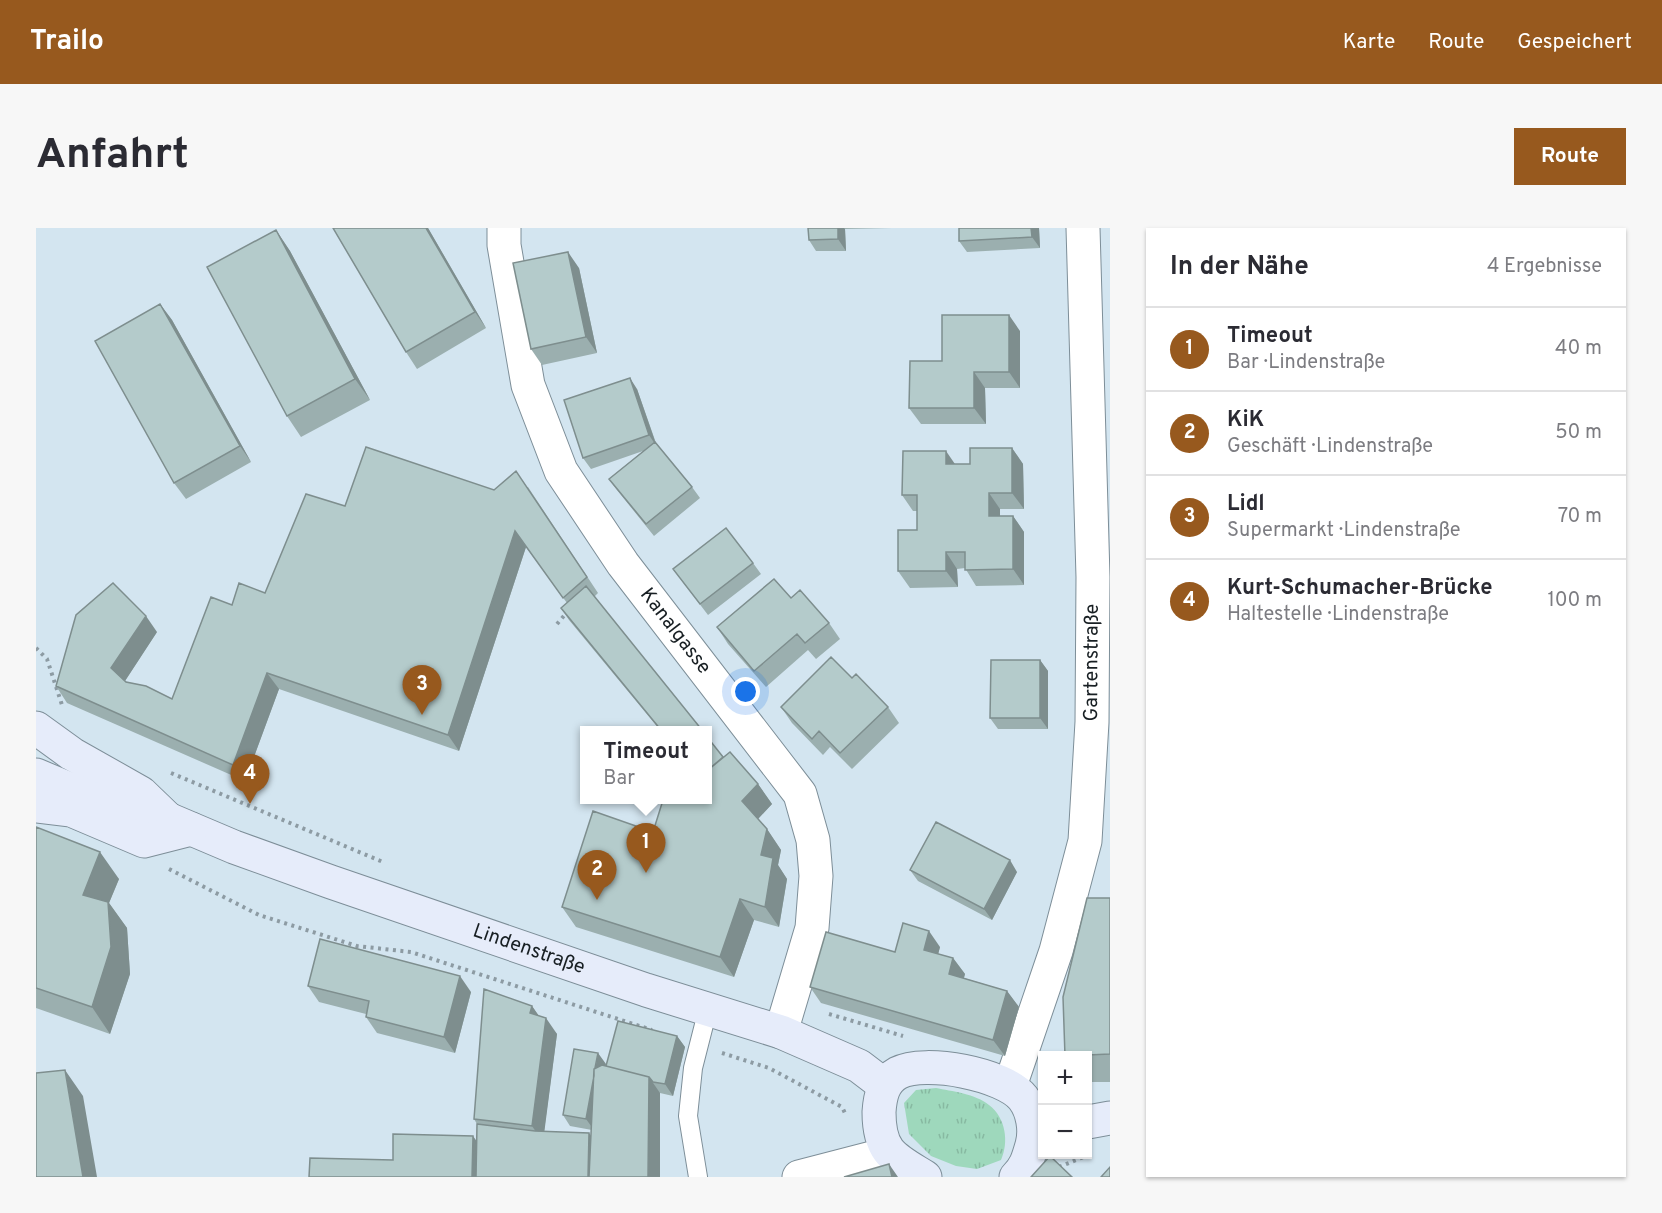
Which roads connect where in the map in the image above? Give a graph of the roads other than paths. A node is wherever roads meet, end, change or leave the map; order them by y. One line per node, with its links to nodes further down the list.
1 (504, 228): 9 (street, Kanalgasse)
2 (1083, 228): 3 (street, Gartenstraße)
3 (1101, 576): 11 (street, Gartenstraße)
4 (36, 728): 7 (main road, Lindenstraße)
5 (36, 775): 7 (main road, Lindenstraße)
6 (36, 806): 7 (main road)
7 (179, 824): 8 (main road, Lindenstraße)
8 (708, 1009): 9 (main road, Lindenstraße); 16 (lane)
9 (781, 1032): 10 (main road, Lindenstraße)
10 (884, 1085): 11 (main road); 15 (main road)
11 (1010, 1086): 14 (main road)
12 (1110, 1118): 13 (main road)
13 (1092, 1121)
14 (1038, 1135): 19 (main road)
15 (891, 1157): 17 (street); 18 (main road)
16 (698, 1177)
17 (799, 1177)
18 (925, 1177)
19 (1016, 1177)

